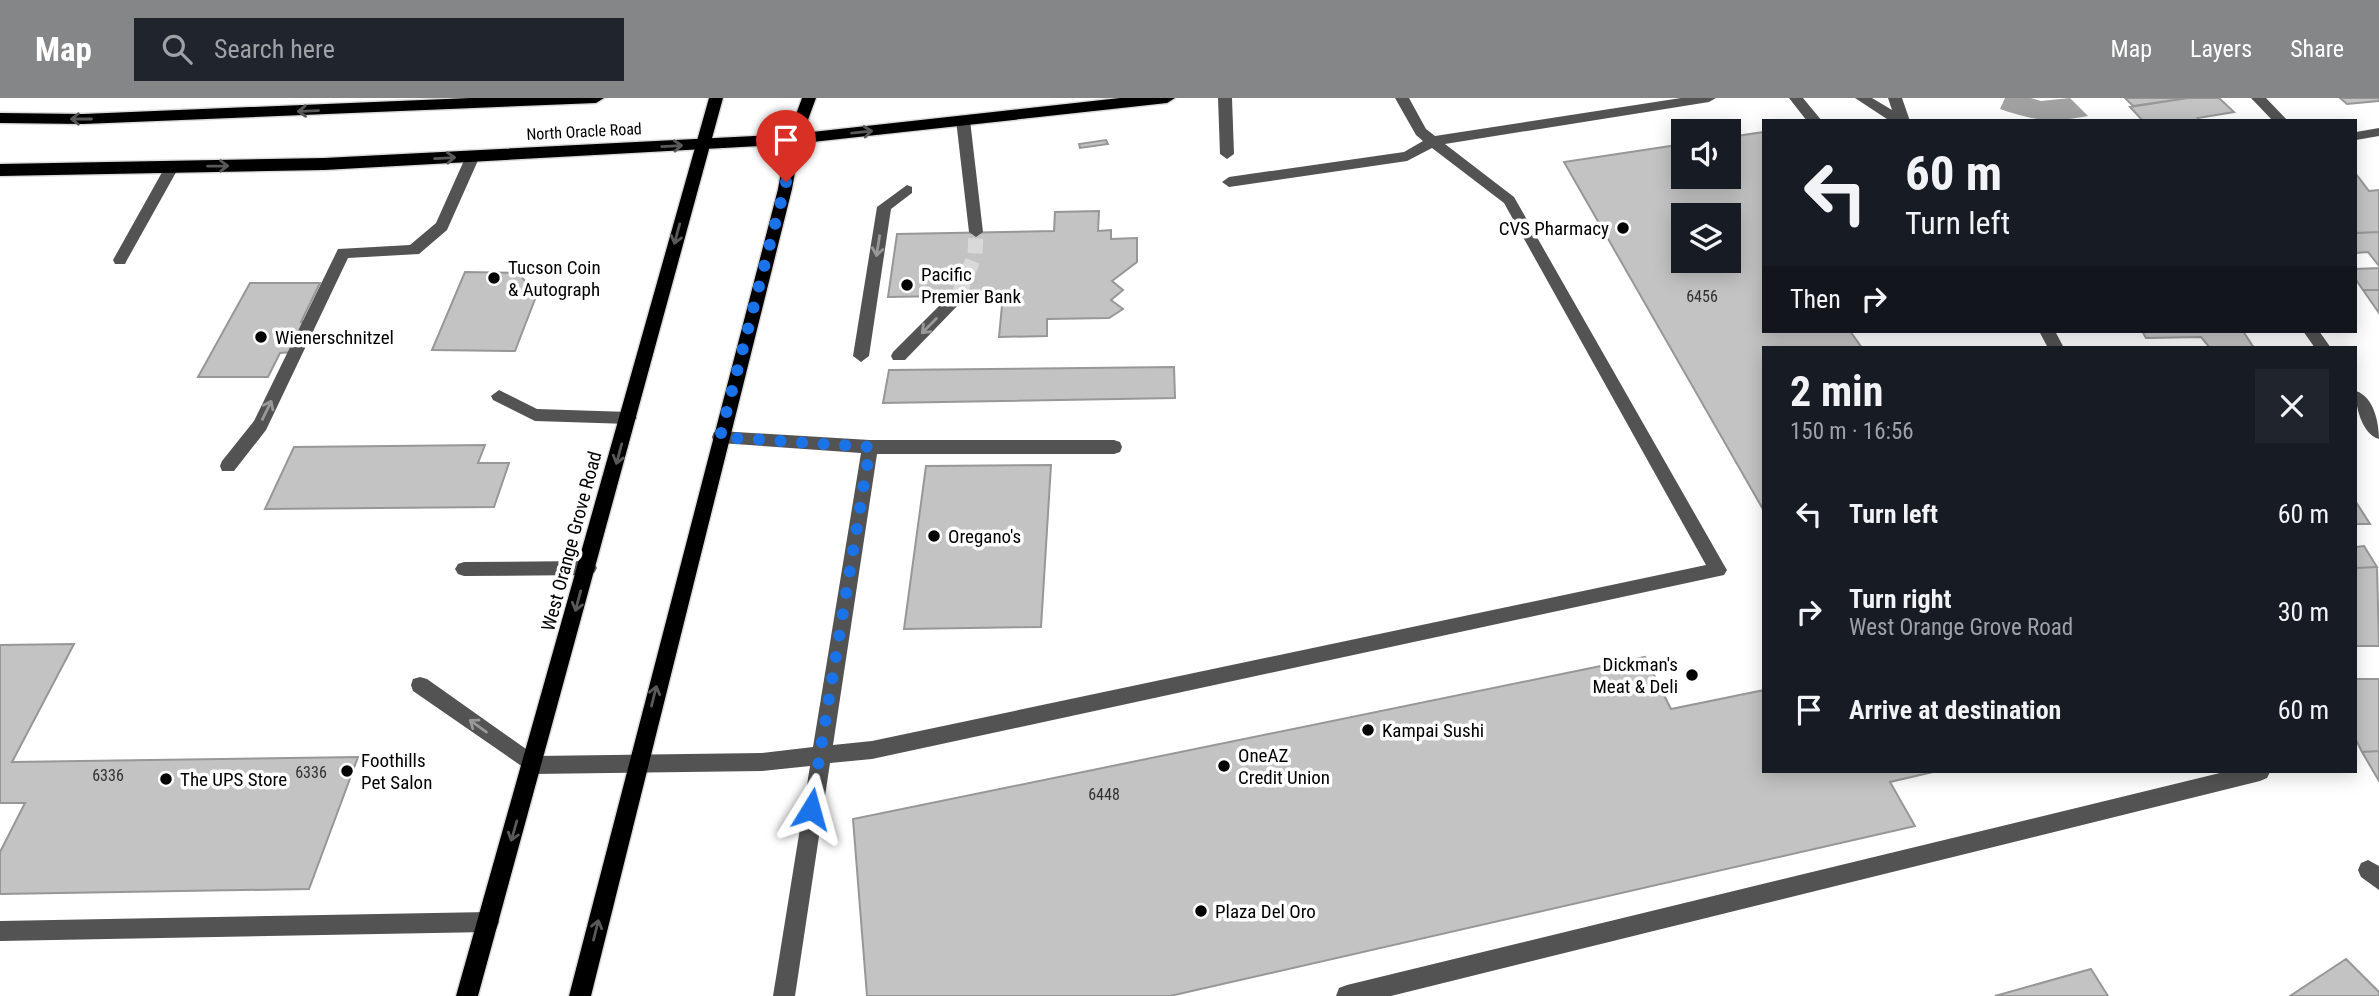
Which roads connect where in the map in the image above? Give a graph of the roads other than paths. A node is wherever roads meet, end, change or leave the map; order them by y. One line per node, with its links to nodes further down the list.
1 (596, 98): 13 (highway, North Oracle Road)
2 (716, 98): 25 (main road, West Orange Grove Road)
3 (809, 98): 23 (main road)
4 (1167, 98): 20 (highway, North Oracle Road)
5 (1225, 98): 26 (street)
6 (1402, 98): 24 (street)
7 (1628, 98): 14 (street)
8 (1709, 98): 14 (street)
9 (1796, 98): 16 (street)
10 (1862, 98): 17 (street)
11 (1895, 98): 18 (street)
12 (2258, 98): 19 (street)
13 (351, 104): 15 (highway, North Oracle Road, one-way to 15)
14 (1620, 112): 24 (street)
15 (0, 118)
16 (1813, 119)
17 (1899, 119)
18 (1901, 119)
19 (2279, 119)
20 (963, 120): 23 (highway, North Oracle Road, one-way to 20); 32 (street)
21 (2379, 132): 22 (street)
22 (2357, 136)
23 (794, 139): 25 (highway, North Oracle Road); 41 (main road)
24 (1433, 141): 30 (street); 48 (street)
25 (701, 145): 27 (highway, North Oracle Road, one-way to 25); 39 (main road, West Orange Grove Road, one-way to 39)
26 (1227, 154)
27 (473, 156): 28 (highway, North Oracle Road, one-way to 27); 44 (street, one-way to 27)
28 (173, 167): 29 (highway, North Oracle Road); 33 (street)
29 (0, 170)
30 (1229, 182)
31 (907, 190): 35 (street, one-way to 35)
32 (976, 232)
33 (120, 260)
34 (958, 296): 36 (street, one-way to 36)
35 (861, 356)
36 (899, 356)
37 (499, 396): 39 (street)
38 (2357, 399): 40 (street)
39 (629, 418): 45 (main road, West Orange Grove Road, one-way to 45)
40 (2379, 433)
41 (720, 437): 42 (street); 49 (main road, one-way to 41)
42 (870, 447): 43 (street); 48 (street)
43 (1114, 447)
44 (228, 466)
45 (587, 568): 46 (street); 50 (main road, West Orange Grove Road, one-way to 50)
46 (464, 569)
47 (420, 685): 50 (street, one-way to 47)
48 (819, 756): 49 (street); 56 (street)
49 (638, 762): 50 (street); 55 (main road, one-way to 49)
50 (533, 765): 52 (main road, West Orange Grove Road, one-way to 52)
51 (2256, 773): 57 (street)
52 (489, 922): 53 (street); 54 (main road, West Orange Grove Road)
53 (0, 931)
54 (467, 996)
55 (580, 996)
56 (784, 996)
57 (1347, 996)

